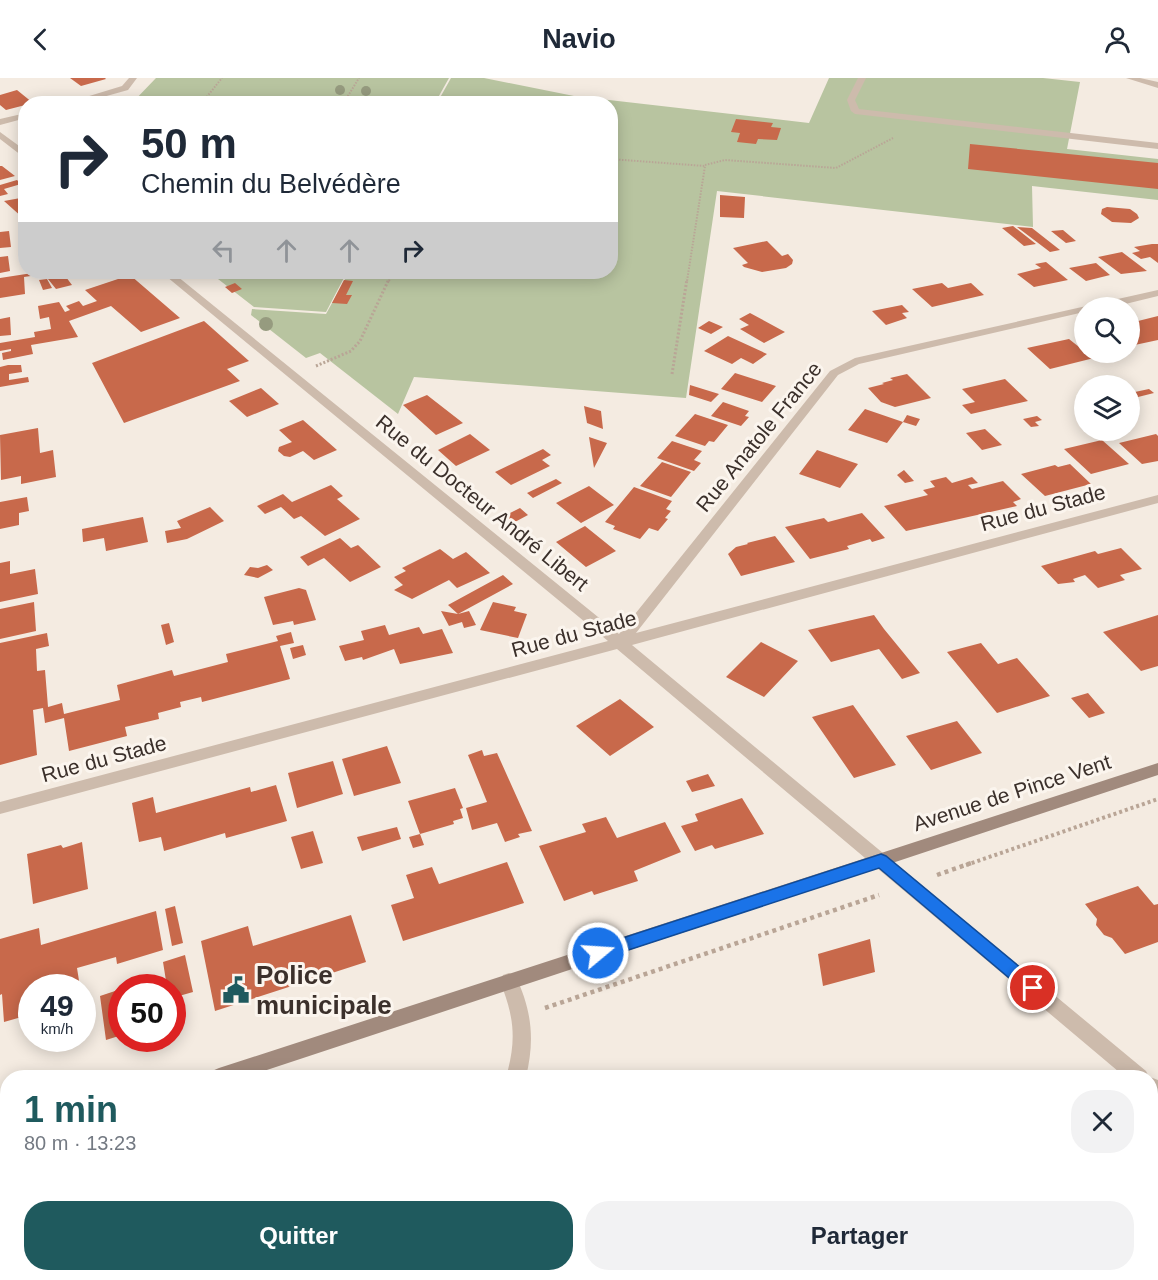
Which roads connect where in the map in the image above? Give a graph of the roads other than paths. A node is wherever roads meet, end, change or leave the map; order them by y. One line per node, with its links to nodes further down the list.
1 (134, 78): 5 (street)
2 (862, 78): 9 (street)
3 (1130, 78): 4 (street)
4 (1158, 86)
5 (96, 96)
6 (18, 117): 7 (street)
7 (0, 122)
8 (0, 135): 10 (street)
9 (1158, 146)
10 (18, 150)
11 (175, 279): 16 (street, Rue du Docteur André Libert)
12 (1158, 293): 13 (street)
13 (1140, 297)
14 (1074, 311): 16 (street, Rue Anatole France)
15 (1158, 499): 16 (street, Rue du Stade)
16 (620, 643): 18 (street, Rue du Stade); 19 (street, Rue du Docteur André Libert)
17 (1158, 769): 19 (main road, Avenue de Pince Vent)
18 (0, 808)
19 (881, 860): 20 (main road, Avenue de Pince Vent); 23 (street, Rue du Docteur André Libert)
20 (509, 981): 21 (main road, Avenue de Pince Vent); 22 (street)
21 (240, 1070)
22 (517, 1070)
23 (1131, 1070)

